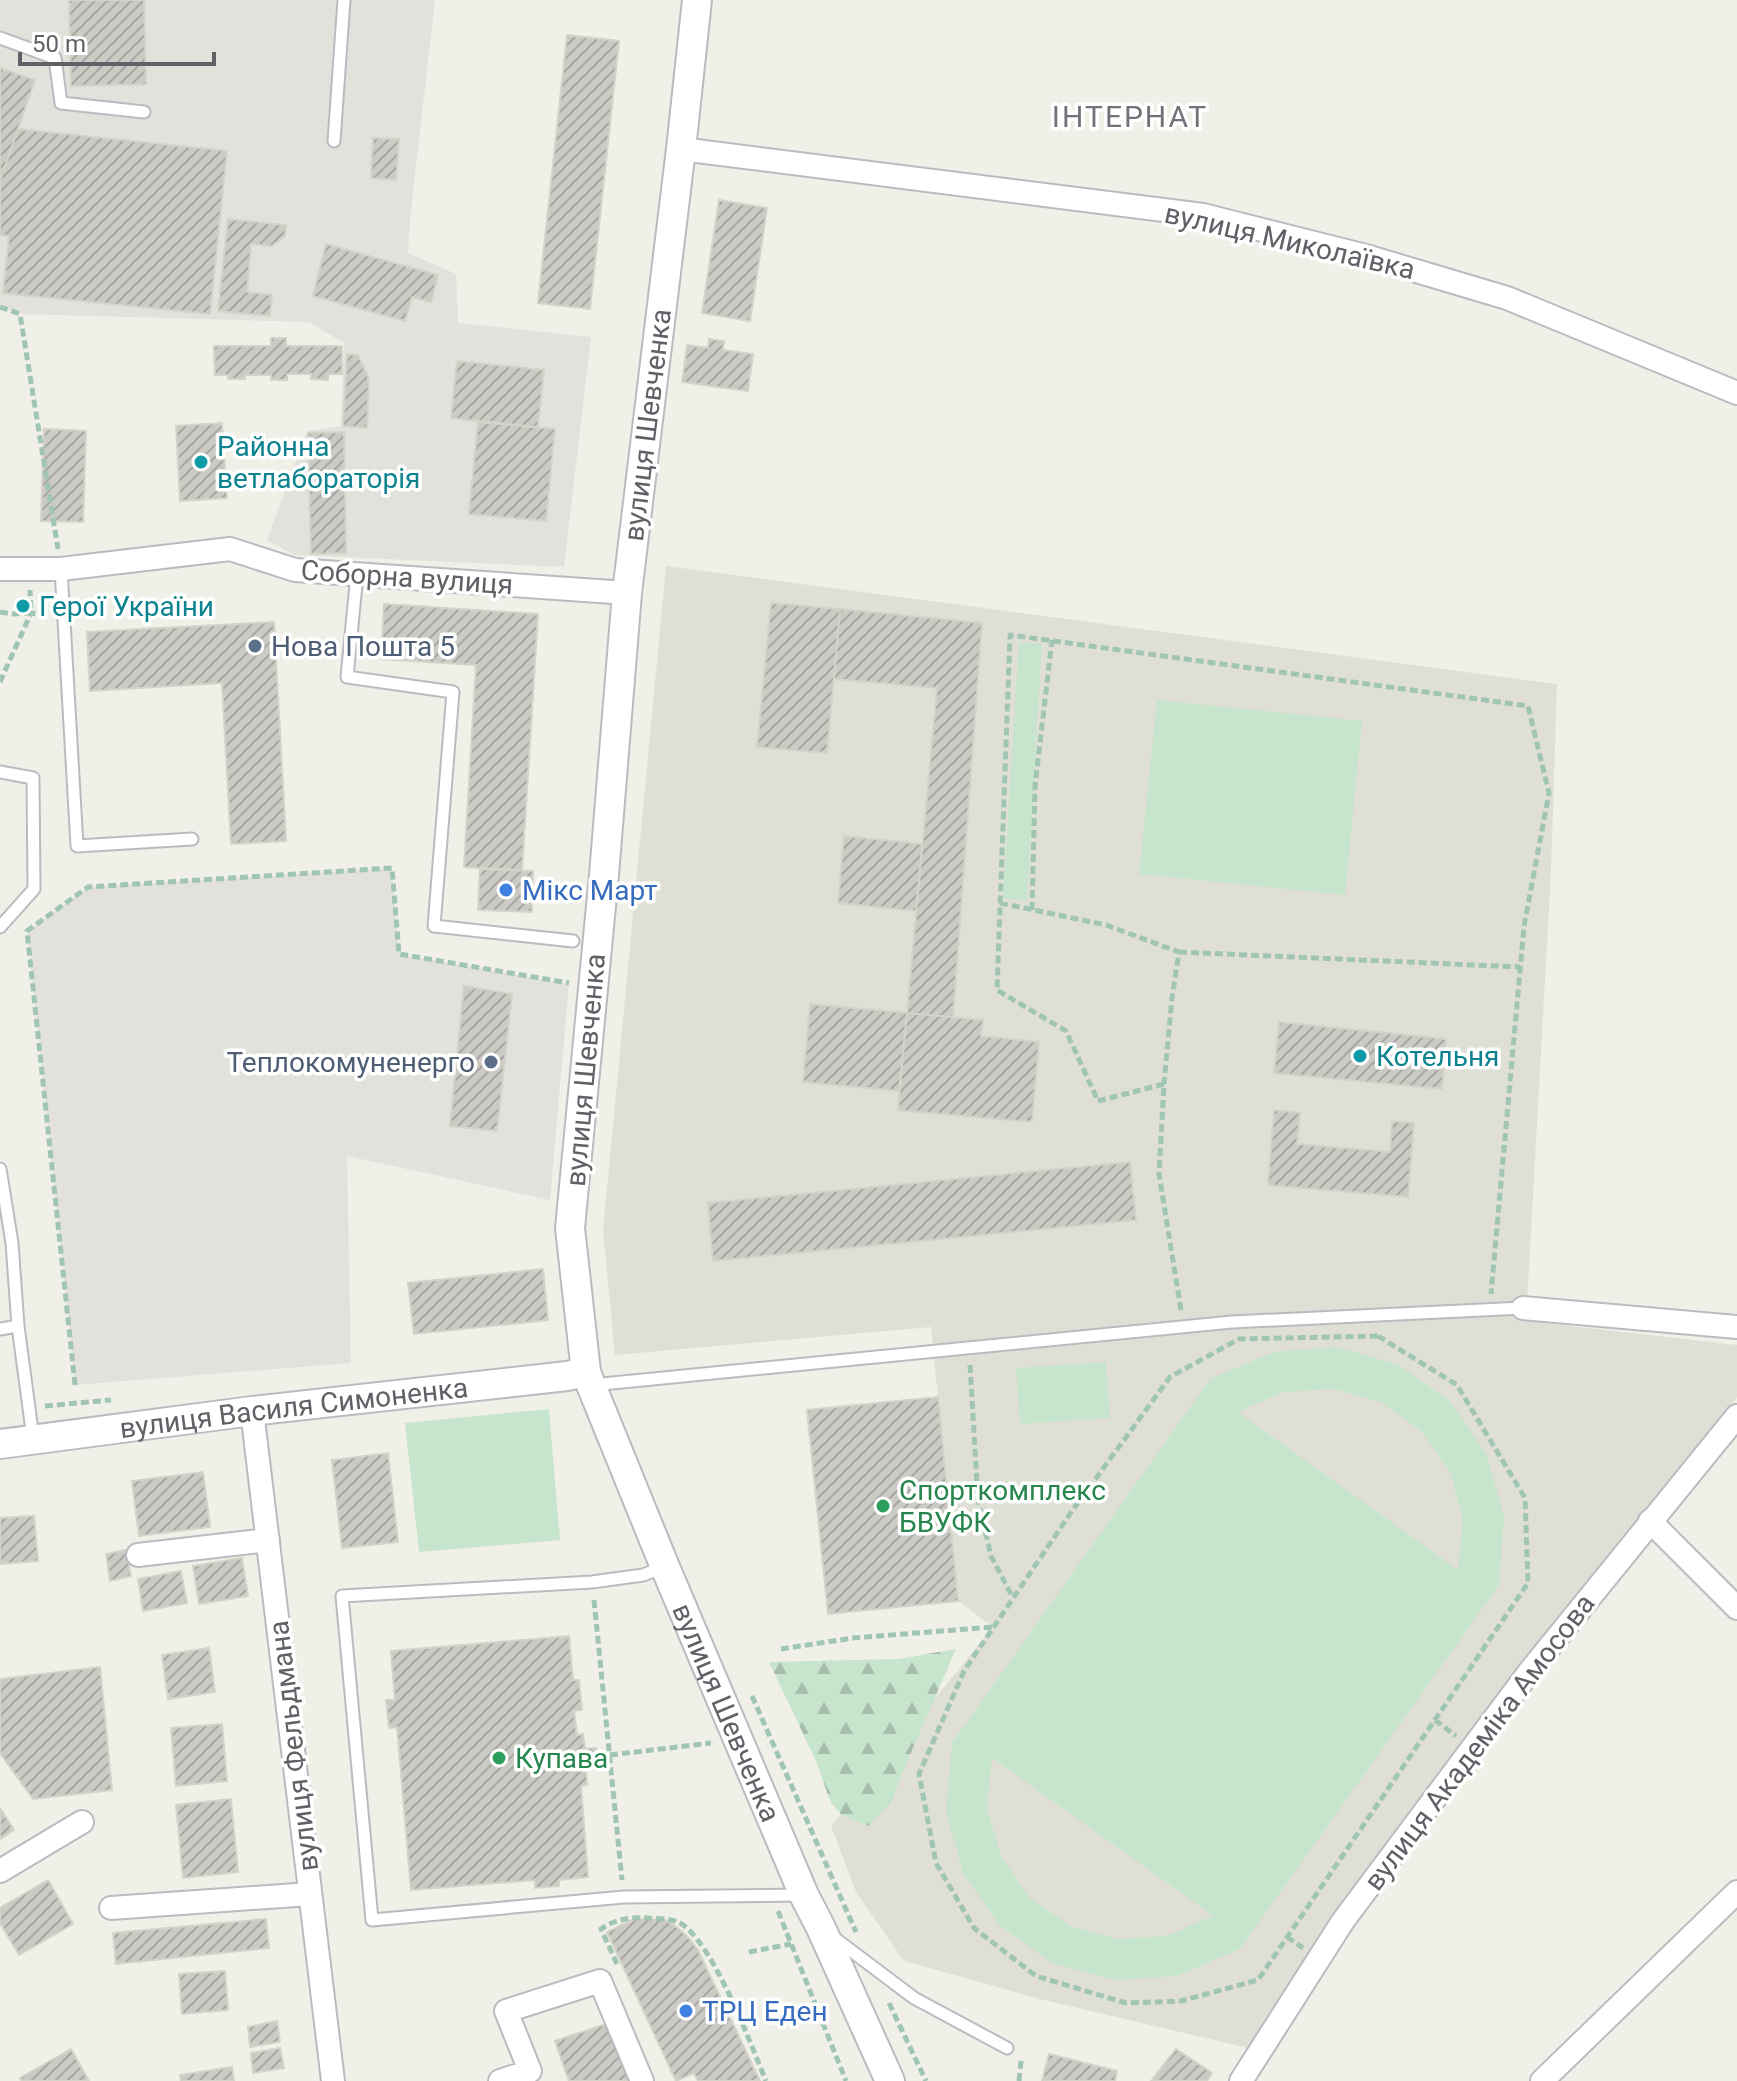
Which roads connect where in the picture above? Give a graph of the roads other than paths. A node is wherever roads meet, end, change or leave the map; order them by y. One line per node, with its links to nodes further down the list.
1 (344, 0): 5 (lane)
2 (697, 0): 6 (street, вулиця Шевченка)
3 (0, 38): 4 (lane)
4 (144, 112)
5 (334, 141)
6 (681, 149): 7 (street, вулиця Миколаївка); 11 (street, вулиця Шевченка)
7 (1737, 393)
8 (0, 569): 9 (street, Соборна вулиця)
9 (61, 569): 10 (street, Соборна вулиця); 13 (lane)
10 (357, 574): 11 (street, Соборна вулиця); 15 (lane)
11 (627, 593): 23 (street, вулиця Шевченка)
12 (0, 772): 14 (lane)
13 (192, 839)
14 (0, 927)
15 (573, 941)
16 (0, 1169): 18 (lane)
17 (0, 1233): 18 (lane)
18 (12, 1243): 20 (lane)
19 (1523, 1308): 21 (street); 23 (lane)
20 (18, 1326): 22 (lane); 26 (lane)
21 (1737, 1327)
22 (0, 1329)
23 (589, 1379): 24 (street, вулиця Василя Симоненка); 31 (street, вулиця Шевченка)
24 (252, 1411): 26 (street, вулиця Василя Симоненка); 29 (street, вулиця Фельдмана)
25 (1737, 1416): 28 (street, вулиця Академіка Амосова)
26 (33, 1441): 27 (street, вулиця Василя Симоненка)
27 (0, 1444)
28 (1650, 1521): 32 (street); 45 (street, вулиця Академіка Амосова)
29 (268, 1540): 30 (street); 36 (street, вулиця Фельдмана)
30 (138, 1555)
31 (665, 1567): 37 (street, вулиця Шевченка); 37 (lane)
32 (1737, 1608)
33 (82, 1822): 34 (street)
34 (0, 1871)
35 (1737, 1892): 46 (street)
36 (310, 1894): 38 (street); 41 (street, вулиця Фельдмана)
37 (804, 1895): 39 (street, вулиця Шевченка)
38 (111, 1908)
39 (821, 1928): 40 (lane); 44 (street, вулиця Шевченка)
40 (1007, 2048)
41 (333, 2081)
42 (500, 2081): 43 (street)
43 (642, 2081)
44 (890, 2081)
45 (1241, 2081)
46 (1542, 2081)

